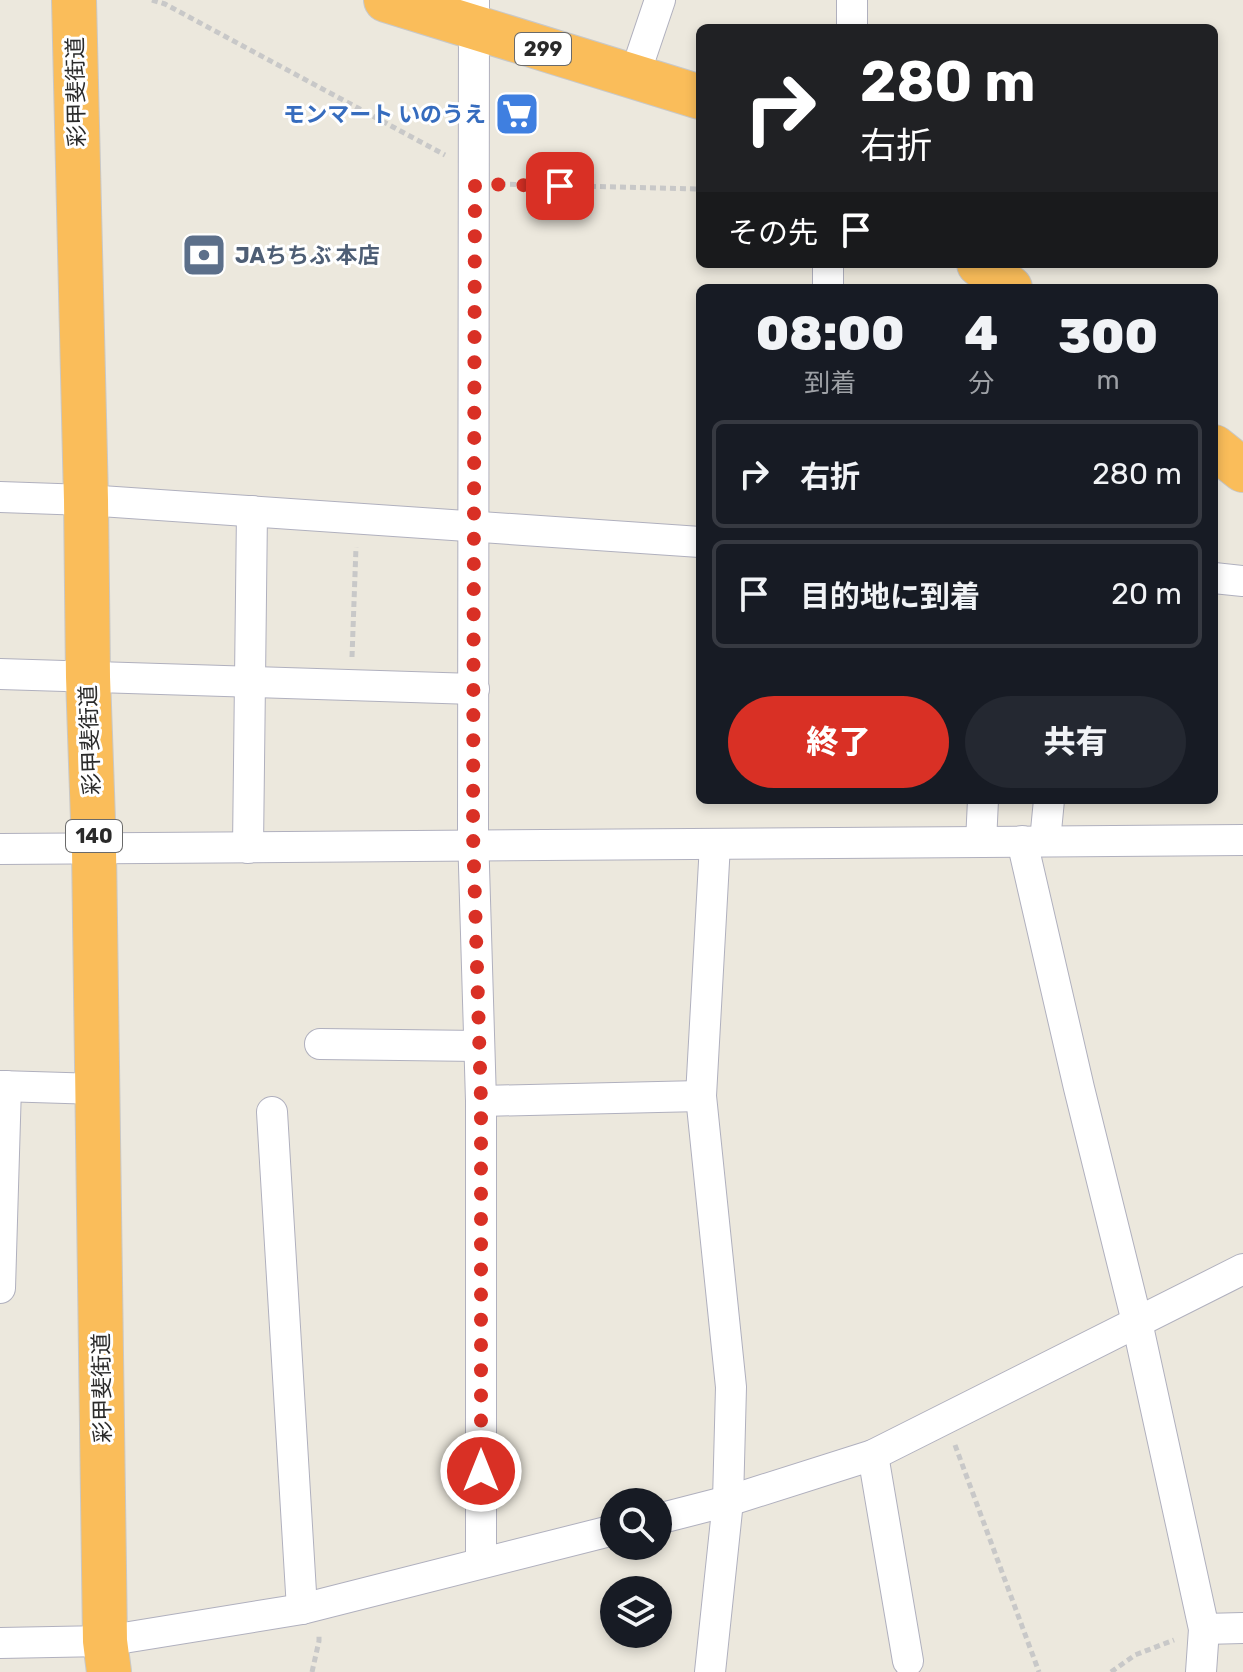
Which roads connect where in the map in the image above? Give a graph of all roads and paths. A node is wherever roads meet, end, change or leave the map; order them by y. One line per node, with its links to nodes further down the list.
1 (74, 0): 17 (highway, 彩甲斐街道 / 140)
2 (152, 0): 10 (path)
3 (386, 0): 6 (highway, 299)
4 (660, 0): 8 (street)
5 (852, 0): 7 (street)
6 (475, 14): 8 (highway, 299); 10 (street)
7 (852, 24)
8 (634, 77): 9 (highway, 299)
9 (696, 96)
10 (475, 178): 11 (path); 20 (street)
11 (696, 189)
12 (984, 268): 13 (highway)
13 (1005, 284)
14 (1218, 450): 15 (highway)
15 (1243, 470)
16 (0, 497): 17 (street)
17 (86, 500): 18 (street); 25 (highway, 彩甲斐街道 / 140)
18 (252, 511): 19 (street); 26 (street)
19 (357, 518): 20 (street); 27 (path)
20 (474, 527): 21 (street); 28 (street)
21 (696, 542)
22 (1218, 578): 23 (street)
23 (1243, 581)
24 (0, 674): 25 (street)
25 (88, 677): 26 (street); 38 (highway, 彩甲斐街道 / 140)
26 (250, 682): 27 (street); 36 (street)
27 (351, 685): 28 (street)
28 (474, 689): 35 (street)
29 (983, 804): 33 (street)
30 (1048, 804): 32 (street)
31 (1243, 840): 32 (street)
32 (1034, 841): 33 (street); 48 (street)
33 (981, 842): 34 (street)
34 (715, 844): 35 (street); 43 (street)
35 (473, 846): 36 (street); 40 (street)
36 (248, 848): 38 (street)
37 (0, 849): 38 (street)
38 (94, 849): 42 (highway, 彩甲斐街道 / 140)
39 (320, 1044): 40 (street)
40 (479, 1046): 44 (street)
41 (3, 1086): 42 (street); 47 (street)
42 (98, 1089): 59 (highway, 彩甲斐街道 / 140)
43 (701, 1096): 44 (street); 51 (street)
44 (481, 1101): 54 (street)
45 (272, 1112): 55 (street)
46 (1243, 1269): 48 (street)
47 (0, 1288)
48 (1137, 1322): 49 (street); 57 (street)
49 (945, 1418): 50 (street); 62 (path)
50 (873, 1455): 51 (street); 60 (street)
51 (728, 1501): 52 (street); 61 (street)
52 (672, 1515)
53 (600, 1533): 54 (street)
54 (481, 1563): 55 (street)
55 (302, 1609): 59 (street)
56 (1243, 1628): 57 (street)
57 (1204, 1629): 63 (path); 64 (street)
58 (0, 1643): 59 (street)
59 (107, 1656)
60 (908, 1661)
61 (710, 1672)
62 (1039, 1672)
63 (1111, 1672)
64 (1201, 1672)

